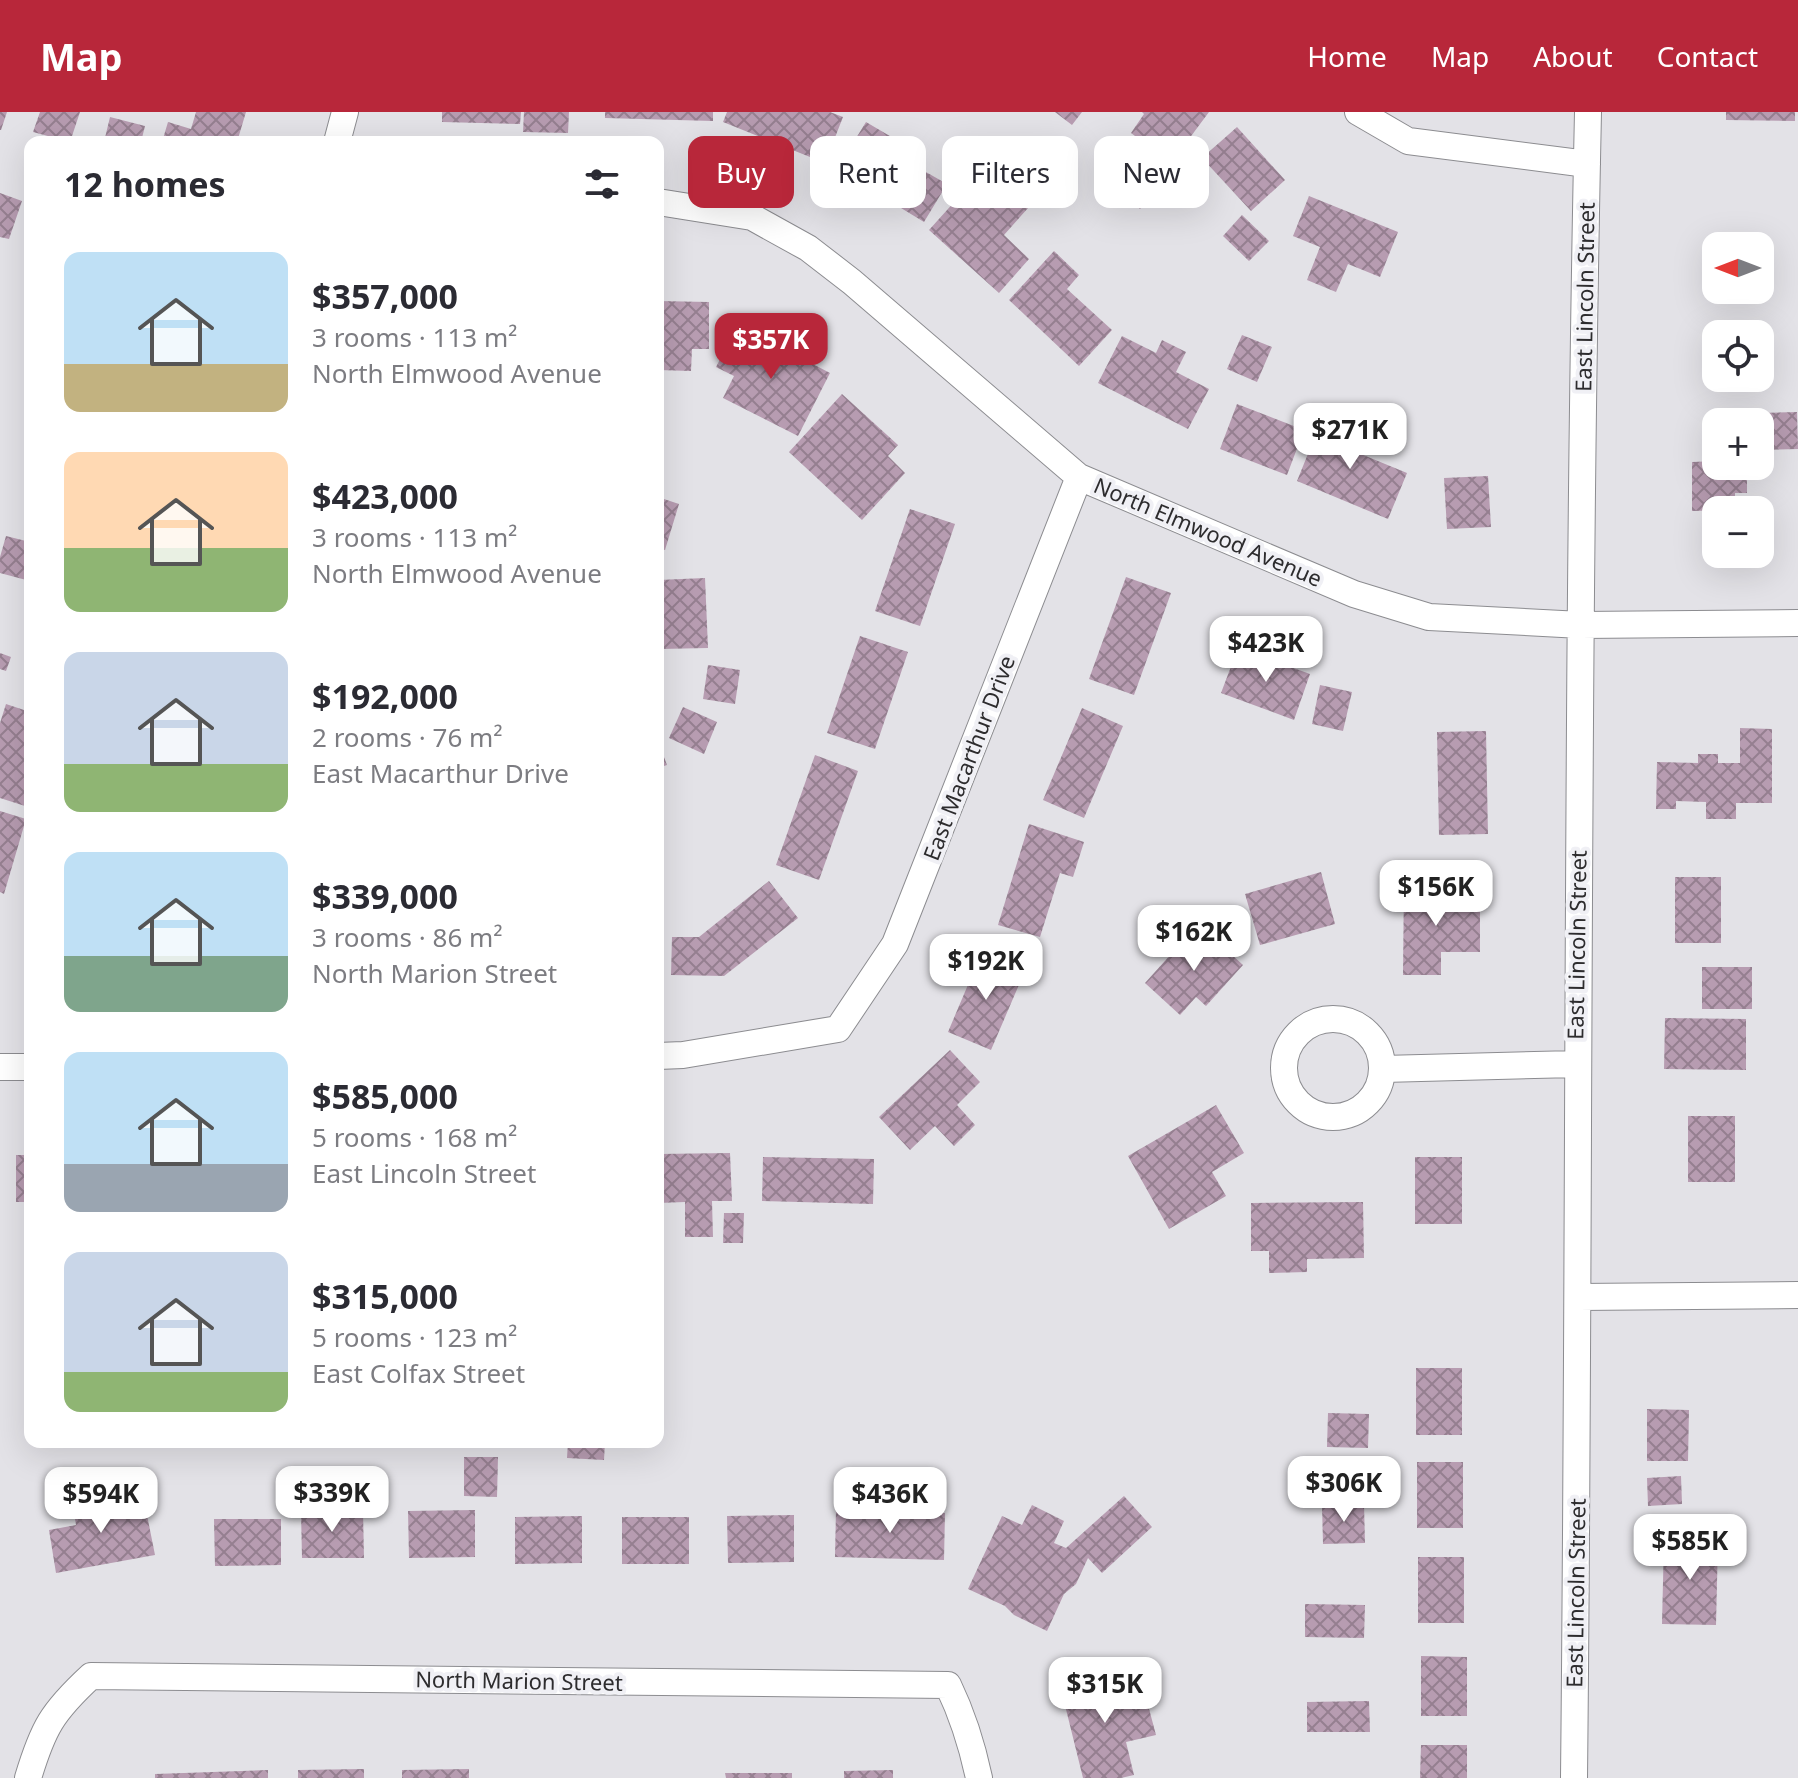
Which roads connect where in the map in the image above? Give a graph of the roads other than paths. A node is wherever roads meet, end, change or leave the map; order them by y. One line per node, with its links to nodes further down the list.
1 (345, 112): 4 (street)
2 (1358, 112): 5 (street)
3 (1588, 112): 5 (street, East Lincoln Street)
4 (339, 136)
5 (1587, 164): 9 (street, East Lincoln Street)
6 (664, 203): 7 (street, North Elmwood Avenue)
7 (1079, 477): 9 (street, North Elmwood Avenue); 10 (street, East Macarthur Drive)
8 (1798, 623): 9 (street, North Elmwood Avenue)
9 (1581, 625): 11 (street, East Lincoln Street)
10 (664, 1056)
11 (1576, 1064): 14 (street); 16 (street, East Lincoln Street)
12 (0, 1067): 13 (street)
13 (24, 1067)
14 (1383, 1069)
15 (1798, 1295): 16 (street)
16 (1579, 1297): 19 (street, East Lincoln Street)
17 (28, 1778): 18 (street, North Marion Street)
18 (979, 1778)
19 (1574, 1778)

